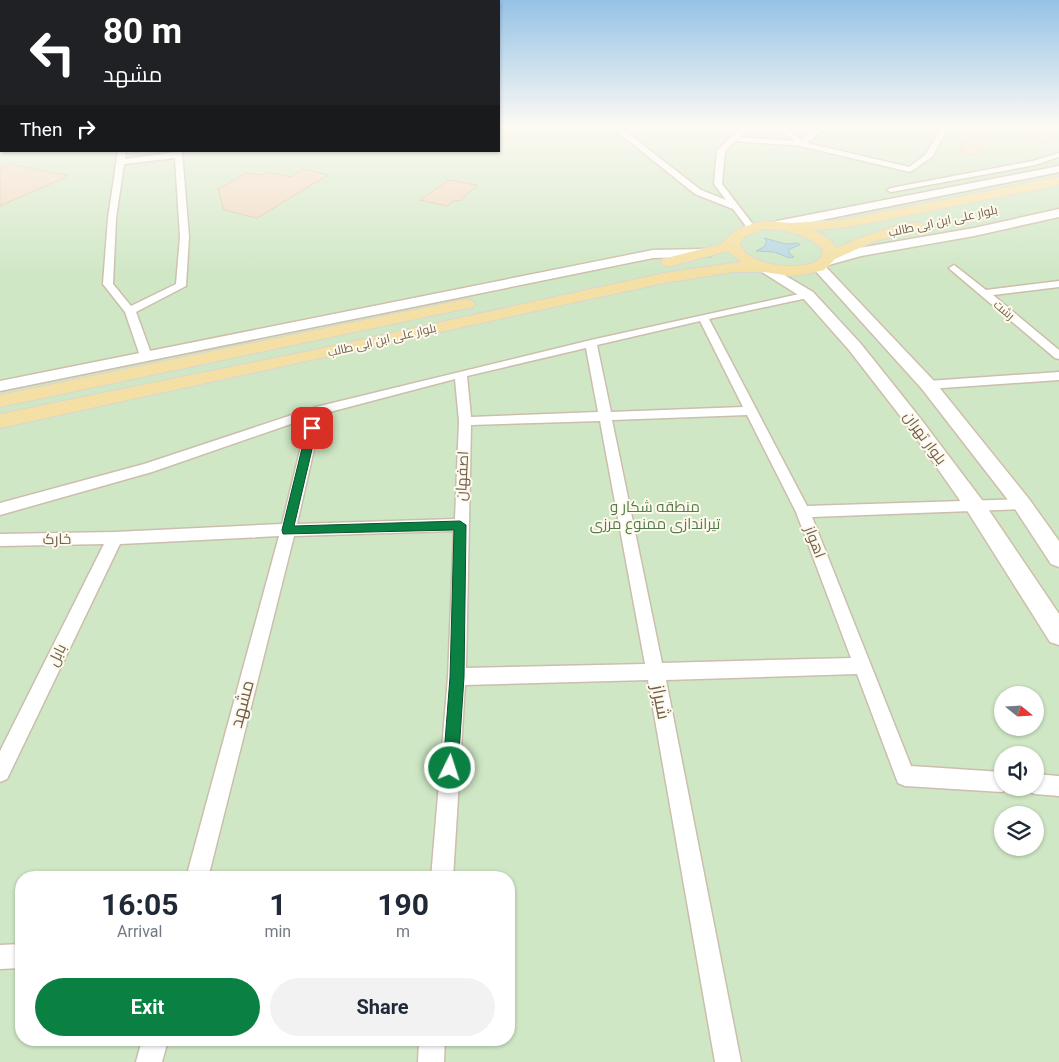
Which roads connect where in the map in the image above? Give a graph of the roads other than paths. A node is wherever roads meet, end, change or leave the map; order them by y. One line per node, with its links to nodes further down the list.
1 (119, 175): 22 (street)
2 (181, 175): 22 (street)
3 (677, 175): 9 (street)
4 (719, 175): 9 (street)
5 (906, 175): 6 (street)
6 (973, 175)
7 (1032, 175): 12 (street)
8 (1059, 181): 12 (main road, بلوار علی ابن ابی طالب)
9 (736, 207): 13 (street)
10 (1059, 213): 16 (street)
11 (927, 224): 16 (main road, بلوار علی ابن ابی طالب)
12 (784, 226): 13 (main road, بلوار علی ابن ابی طالب); 16 (main road)
13 (751, 227): 14 (main road, بلوار علی ابن ابی طالب)
14 (733, 242): 15 (main road, بلوار علی ابن ابی طالب); 17 (main road)
15 (706, 253): 25 (street); 31 (main road, بلوار علی ابن ابی طالب)
16 (826, 262): 17 (main road, بلوار علی ابن ابی طالب); 29 (street)
17 (764, 267): 21 (street, بلوار تهران); 35 (main road, بلوار علی ابن ابی طالب)
18 (954, 268): 20 (street)
19 (1059, 284): 20 (street, رشت)
20 (984, 293): 26 (street, رشت)
21 (808, 295): 23 (street); 38 (street, بلوار تهران)
22 (130, 311): 25 (street)
23 (703, 317): 24 (street); 32 (street, اهواز)
24 (591, 344): 27 (street); 34 (street, شیراز)
25 (146, 356): 30 (street)
26 (1059, 356)
27 (461, 374): 33 (street); 36 (street, اصفهان)
28 (1059, 376): 29 (street)
29 (928, 385): 37 (street)
30 (0, 386)
31 (0, 401)
32 (751, 410): 34 (street); 40 (street, اهواز)
33 (316, 412): 39 (street); 42 (street, مشهد)
34 (605, 417): 36 (street); 48 (street, شیراز)
35 (0, 421)
36 (465, 421): 41 (street, اصفهان)
37 (1022, 504): 38 (street); 45 (street)
38 (975, 506): 40 (street); 46 (street, بلوار تهران)
39 (0, 510)
40 (803, 512): 47 (street, اهواز)
41 (460, 525): 42 (street); 49 (street, اصفهان)
42 (288, 530): 43 (street, خارک); 54 (street, مشهد)
43 (115, 538): 44 (street, خارک); 50 (street, بابل)
44 (0, 540)
45 (1059, 558)
46 (1059, 634)
47 (862, 666): 48 (street); 51 (street, اهواز)
48 (656, 670): 49 (street); 62 (street, شیراز)
49 (457, 677): 55 (street, اصفهان)
50 (0, 772)
51 (994, 782)
52 (1044, 785): 53 (street)
53 (1059, 786)
54 (199, 871)
55 (443, 871)
56 (15, 956): 57 (street)
57 (0, 957)
58 (153, 1046): 60 (street)
59 (432, 1046): 61 (street)
60 (149, 1062)
61 (431, 1062)
62 (728, 1062)

